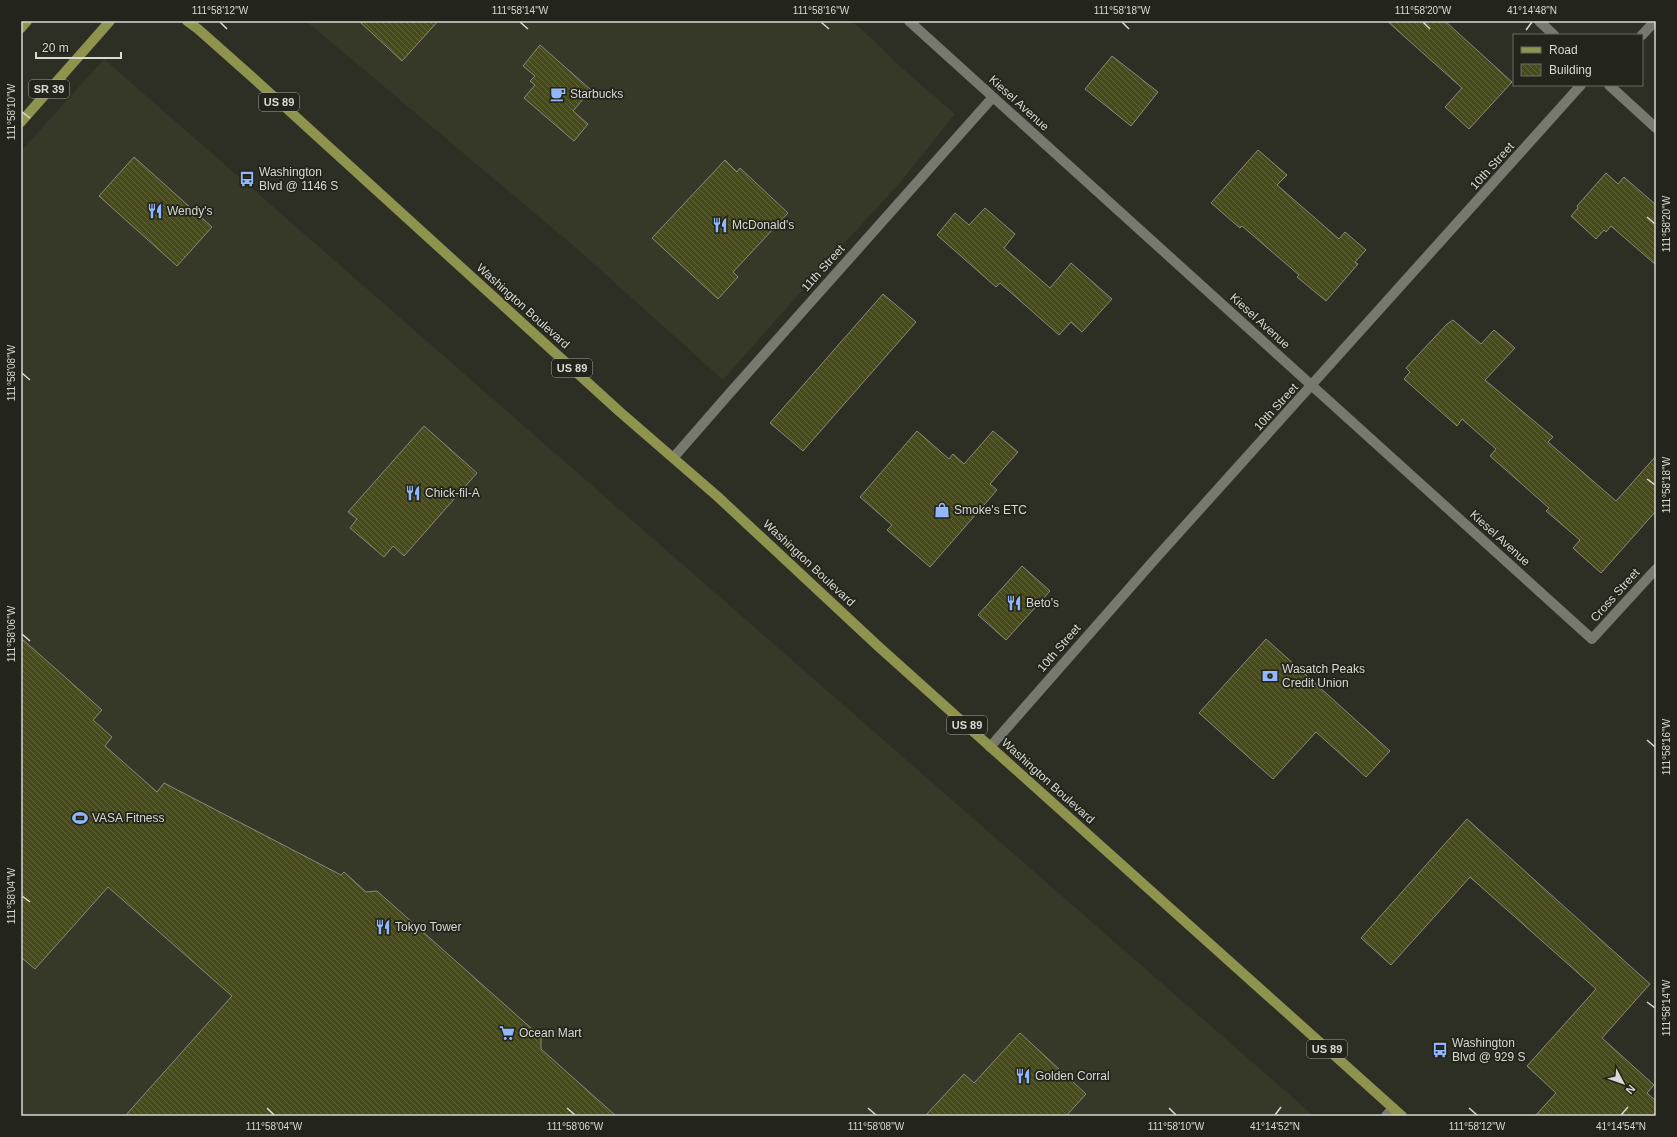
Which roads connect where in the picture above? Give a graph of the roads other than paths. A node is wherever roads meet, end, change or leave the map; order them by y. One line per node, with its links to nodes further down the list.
1 (27, 21): 8 (main road)
2 (110, 21): 14 (main road, SR 39)
3 (187, 21): 7 (main road, Washington Boulevard / US 89)
4 (910, 21): 13 (street, Kiesel Avenue)
5 (1539, 21): 9 (street)
6 (1655, 21): 10 (street)
7 (196, 25): 17 (main road, Washington Boulevard / US 89)
8 (21, 28)
9 (1553, 34)
10 (1643, 35)
11 (1580, 86): 16 (street, 10th Street)
12 (1610, 86): 15 (street)
13 (993, 97): 16 (street, Kiesel Avenue); 17 (street, 11th Street)
14 (21, 122)
15 (1656, 128)
16 (1312, 386): 19 (street, Kiesel Avenue); 20 (street, 10th Street)
17 (674, 457): 20 (main road, Washington Boulevard / US 89)
18 (1656, 569): 19 (street, Cross Street)
19 (1592, 639)
20 (990, 746): 21 (main road, Washington Boulevard / US 89)
21 (1390, 1112): 22 (main road, Washington Boulevard / US 89)
22 (1402, 1116)

